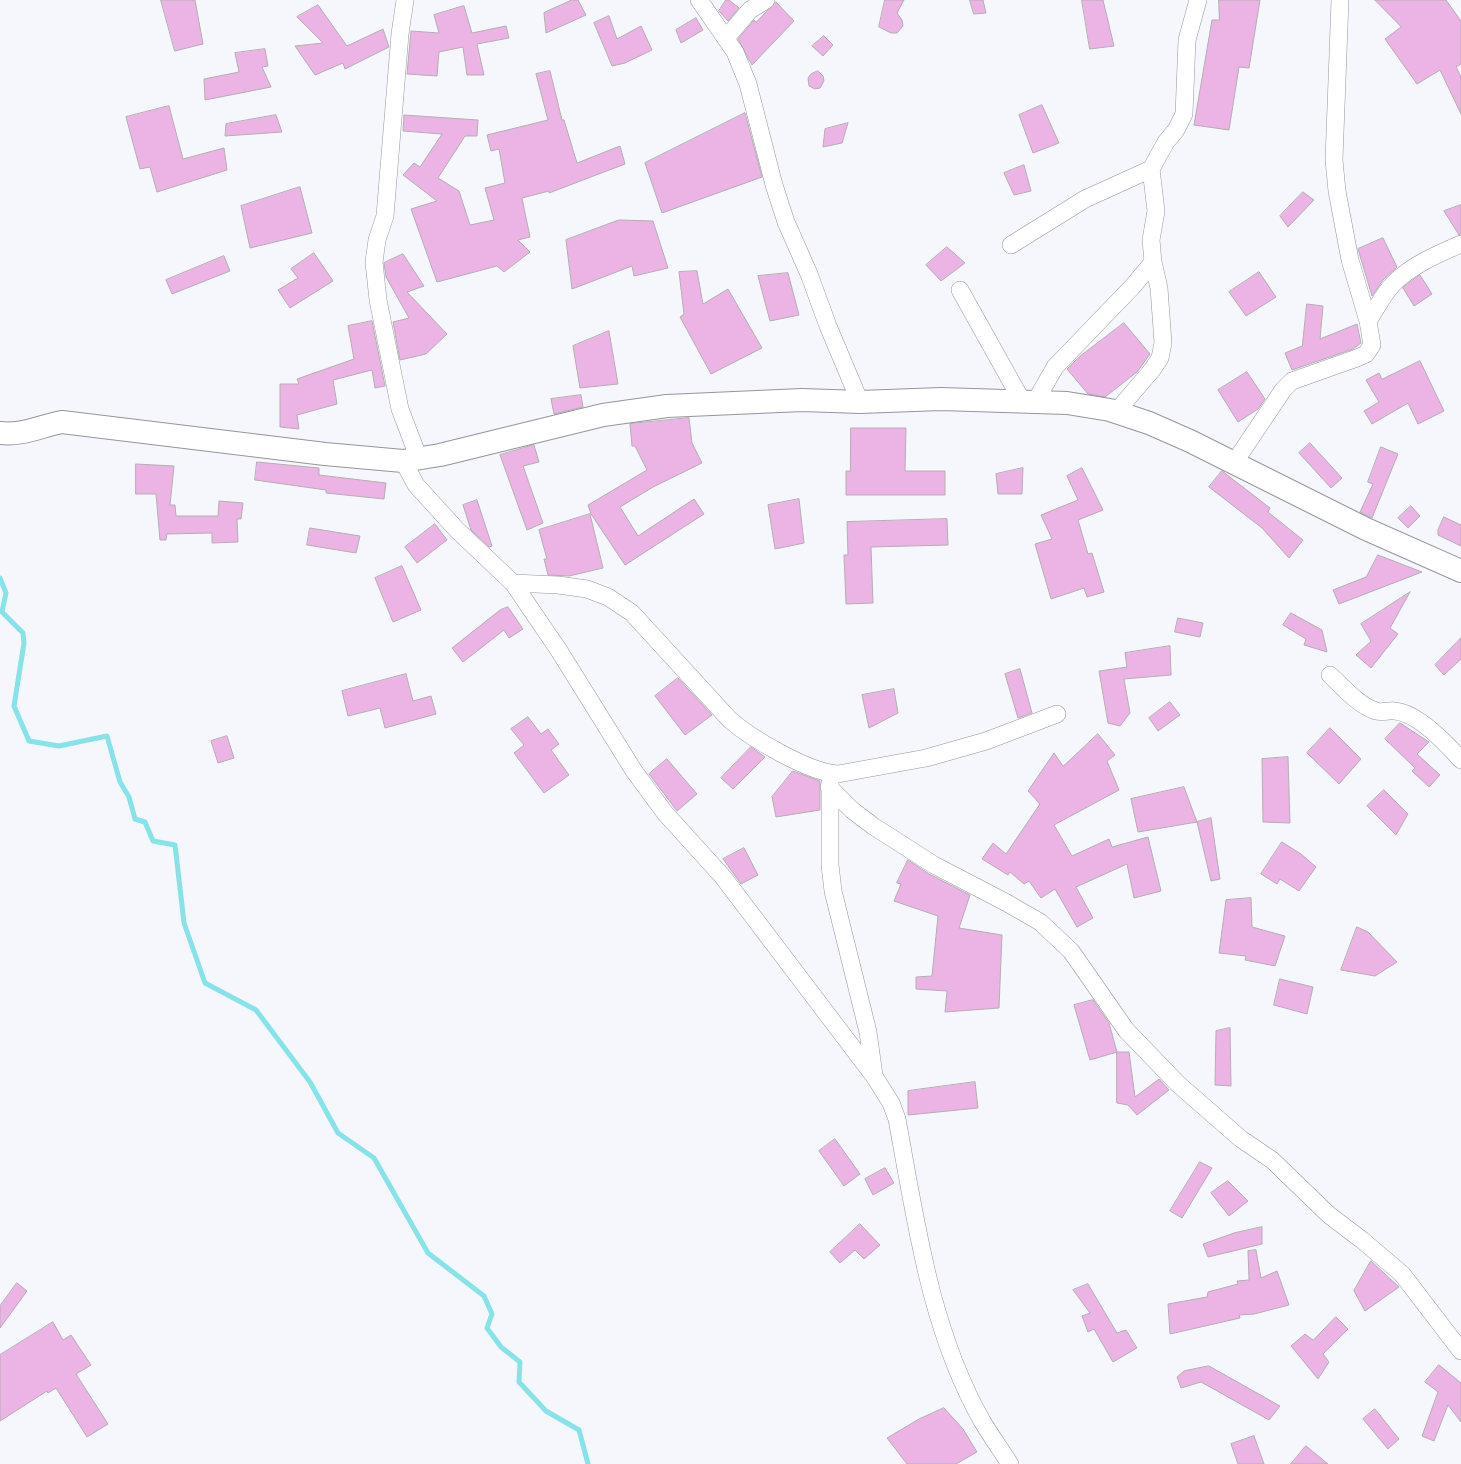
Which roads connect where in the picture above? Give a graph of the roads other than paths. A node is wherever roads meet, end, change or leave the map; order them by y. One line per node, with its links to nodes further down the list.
1 (405, 0): 17 (street)
2 (699, 0): 6 (street)
3 (766, 0): 6 (street)
4 (1198, 0): 7 (street)
5 (1340, 0): 12 (street)
6 (726, 38): 14 (street)
7 (1151, 169): 8 (street); 10 (street)
8 (1011, 244)
9 (1461, 244): 12 (street)
10 (1152, 262): 13 (street); 15 (street)
11 (960, 290): 13 (street)
12 (1368, 321): 18 (street)
13 (1028, 401): 14 (street); 15 (street)
14 (860, 402): 17 (street)
15 (1116, 412): 18 (street)
16 (0, 433): 17 (street)
17 (411, 460): 20 (street)
18 (1234, 463): 19 (street)
19 (1461, 571)
20 (513, 583): 24 (street); 25 (street)
21 (1330, 675): 23 (street)
22 (1057, 714): 24 (street)
23 (1461, 760)
24 (830, 781): 25 (street); 26 (street)
25 (874, 1076): 27 (street)
26 (1461, 1351)
27 (1010, 1464)

